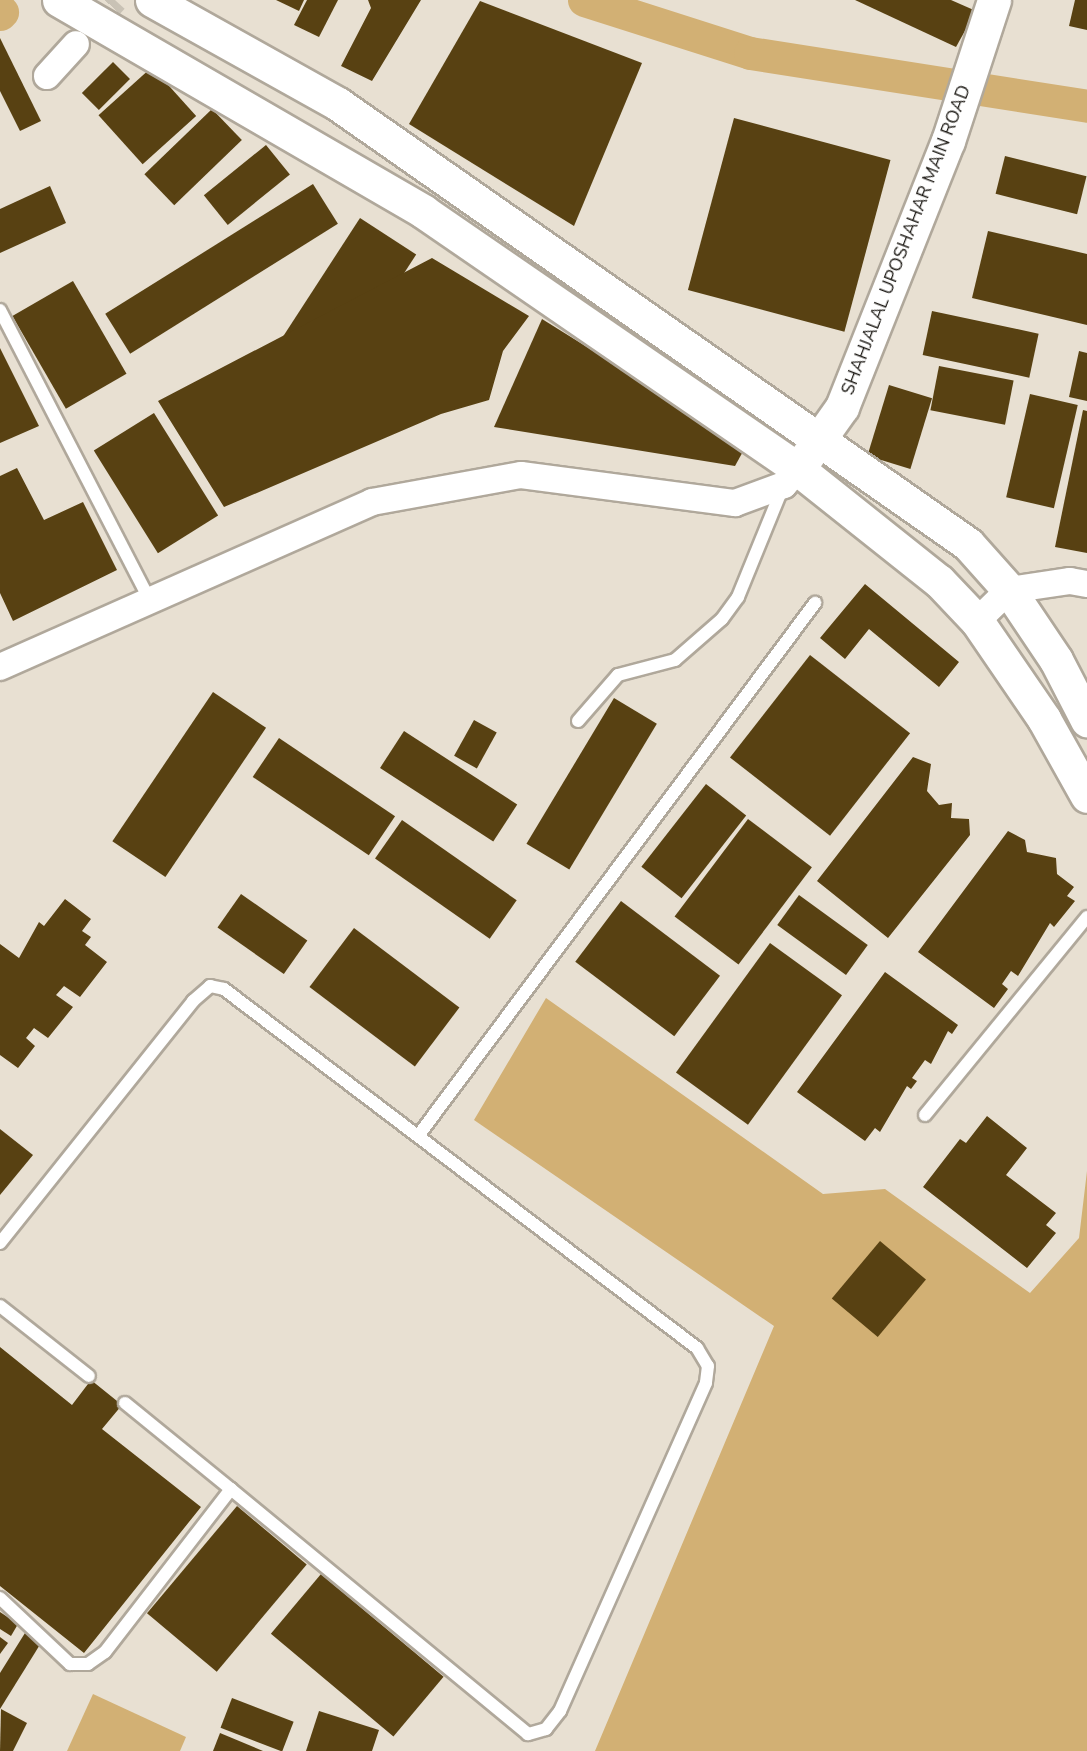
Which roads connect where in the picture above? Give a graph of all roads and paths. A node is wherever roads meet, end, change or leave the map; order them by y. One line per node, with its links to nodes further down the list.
1 (59, 0): 8 (main road)
2 (152, 0): 7 (main road)
3 (994, 0): 7 (main road, SHAHJALAL UPOSHAHAR MAIN ROAD)
4 (76, 44): 5 (street)
5 (47, 76)
6 (0, 310): 11 (lane)
7 (821, 437): 8 (main road, SHAHJALAL UPOSHAHAR MAIN ROAD); 10 (main road)
8 (791, 477): 11 (street); 13 (main road); 16 (lane)
9 (1087, 584): 10 (street)
10 (1009, 590): 13 (street); 15 (main road)
11 (150, 600): 14 (street)
12 (816, 603): 20 (lane)
13 (977, 621): 17 (main road)
14 (0, 667)
15 (1087, 720)
16 (578, 722)
17 (1087, 796)
18 (1087, 917): 19 (lane)
19 (925, 1115)
20 (418, 1136): 21 (lane); 25 (lane)
21 (0, 1243)
22 (0, 1306): 23 (lane)
23 (89, 1376)
24 (125, 1403): 25 (lane)
25 (231, 1489): 26 (lane)
26 (0, 1598)

